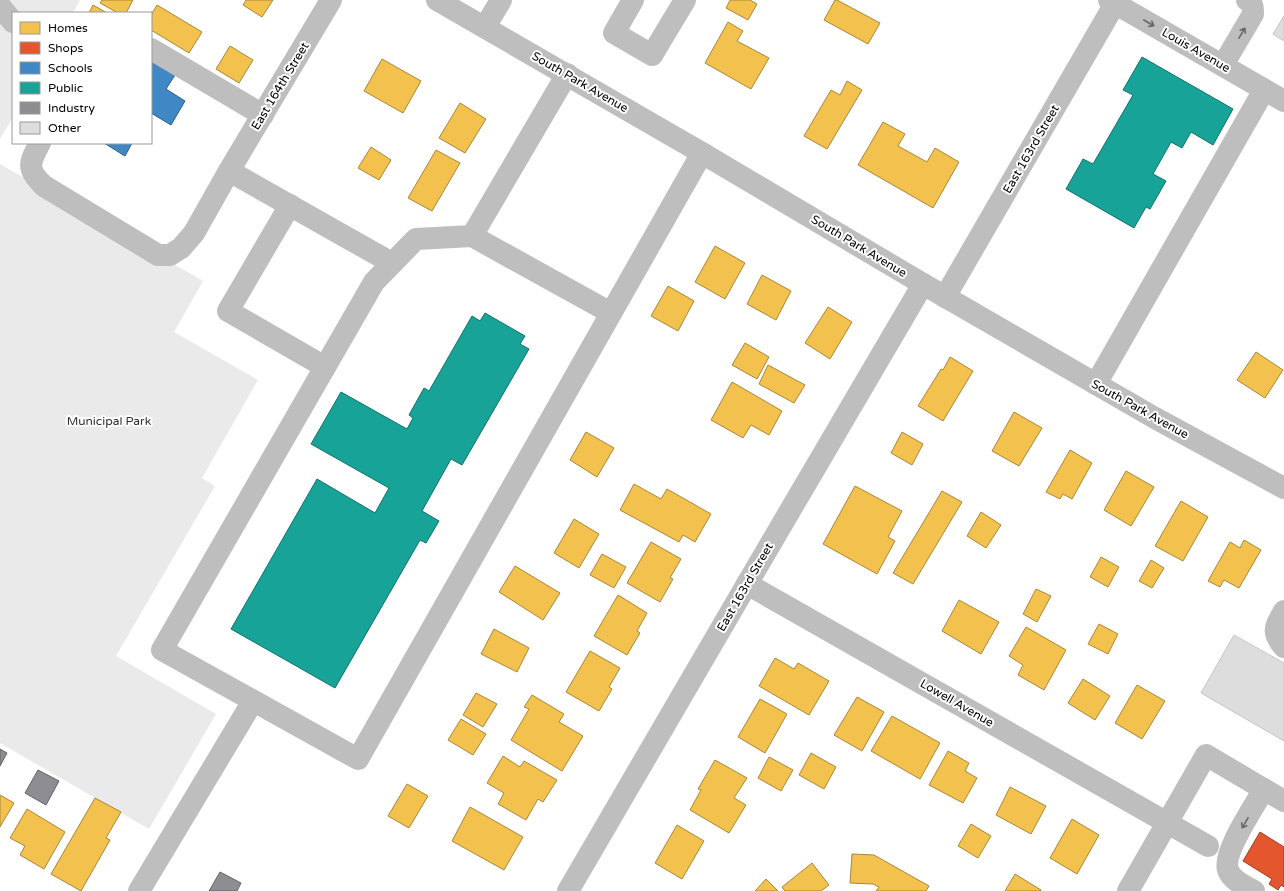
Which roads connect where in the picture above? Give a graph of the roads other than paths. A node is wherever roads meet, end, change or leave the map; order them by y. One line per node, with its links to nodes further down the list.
1 (331, 0): 16 (street, East 164th Street)
2 (437, 0): 10 (street, South Park Avenue)
3 (501, 0): 10 (street)
4 (634, 0): 5 (street)
5 (685, 0)
6 (1247, 0): 12 (street, one-way to 6)
7 (1113, 1): 12 (street, Louis Avenue, one-way to 12); 24 (street, East 163rd Street)
8 (0, 6): 9 (street)
9 (12, 21)
10 (484, 27): 13 (street, South Park Avenue)
11 (152, 50): 16 (street)
12 (1222, 66): 14 (street, Louis Avenue)
13 (567, 74): 18 (street, South Park Avenue); 21 (street)
14 (1264, 90): 15 (street, Louis Avenue); 27 (street)
15 (1284, 101)
16 (263, 115): 19 (street, East 164th Street)
17 (39, 144): 19 (street, East 164th Street)
18 (702, 152): 23 (street, South Park Avenue); 25 (street)
19 (229, 171): 20 (street)
20 (290, 205): 22 (street); 26 (street)
21 (472, 236): 22 (street); 25 (street)
22 (392, 263): 26 (street)
23 (923, 284): 24 (street, South Park Avenue); 29 (street, East 163rd Street)
24 (945, 297): 27 (street, South Park Avenue)
25 (611, 313): 32 (street)
26 (325, 367): 32 (street)
27 (1096, 384): 28 (street, South Park Avenue)
28 (1284, 488)
29 (747, 584): 35 (street, Lowell Avenue); 38 (street, East 163rd Street)
30 (1284, 611): 31 (street)
31 (1284, 647)
32 (253, 701): 37 (street)
33 (1264, 789): 34 (street); 35 (street); 40 (street, one-way to 40)
34 (1284, 801)
35 (1167, 823): 36 (street, Lowell Avenue); 39 (street)
36 (1208, 846)
37 (139, 891)
38 (568, 891)
39 (1128, 891)
40 (1254, 891)

